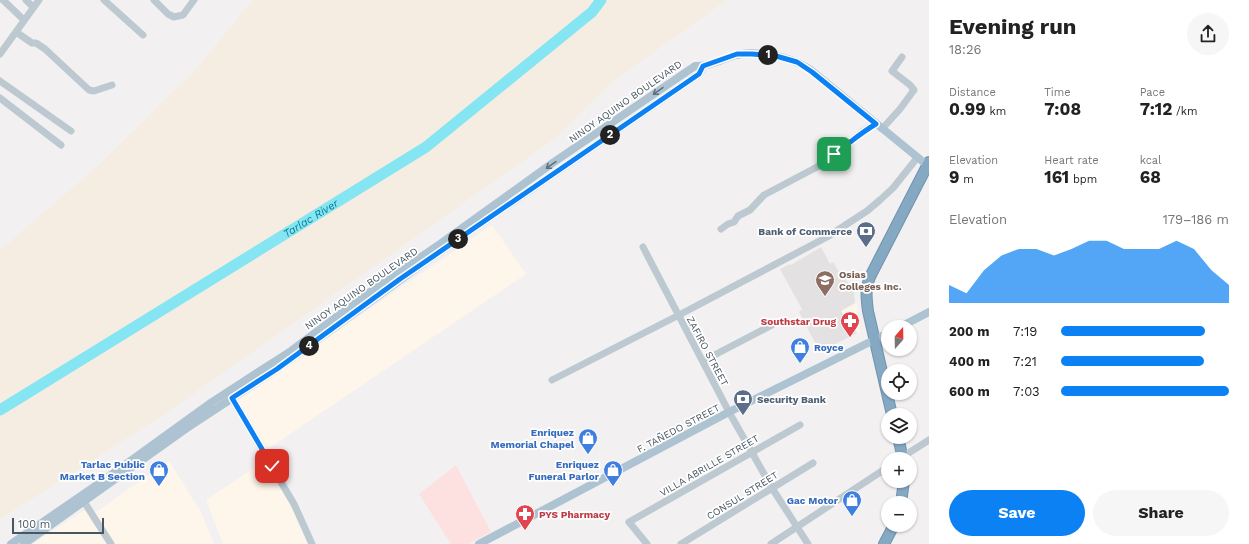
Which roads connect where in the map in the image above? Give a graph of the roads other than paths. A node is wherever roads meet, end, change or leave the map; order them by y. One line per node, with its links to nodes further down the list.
1 (3, 0): 8 (street)
2 (26, 0): 7 (street)
3 (39, 0): 7 (street)
4 (104, 0): 10 (street)
5 (154, 0): 6 (street)
6 (194, 0)
7 (33, 7): 8 (street)
8 (24, 20): 9 (street)
9 (16, 32): 11 (street); 14 (street)
10 (143, 35)
11 (0, 54)
12 (902, 57): 16 (street)
13 (0, 81): 17 (street)
14 (112, 85)
15 (0, 98): 18 (street)
16 (879, 126): 19 (main road, NINOY AQUINO BOULEVARD); 21 (street); 31 (main road, NINOY AQUINO BOULEVARD)
17 (71, 132)
18 (61, 145)
19 (917, 158): 20 (main road, NINOY AQUINO BOULEVARD); 24 (street)
20 (928, 163): 28 (highway)
21 (721, 229)
22 (643, 248): 24 (street, ZAFIRO STREET)
23 (929, 312): 25 (main road)
24 (679, 315): 29 (street, ZAFIRO STREET); 30 (street)
25 (914, 320)
26 (772, 325): 29 (street)
27 (881, 337): 28 (main road, F. TAÑEDO STREET)
28 (875, 340): 32 (highway); 33 (main road, F. TAÑEDO STREET)
29 (703, 361): 33 (street, ZAFIRO STREET)
30 (552, 380)
31 (230, 395): 41 (main road, NINOY AQUINO BOULEVARD); 46 (street)
32 (890, 408)
33 (729, 412): 36 (street, ZAFIRO STREET); 47 (main road, F. TAÑEDO STREET)
34 (800, 425): 36 (street, VILLA ABRILLE STREET)
35 (929, 440): 37 (street)
36 (752, 452): 40 (street, ZAFIRO STREET); 48 (street, VILLA ABRILLE STREET)
37 (910, 452)
38 (813, 463): 40 (street, CONSUL STREET)
39 (881, 472): 42 (street)
40 (772, 488): 42 (street, ZAFIRO STREET); 49 (street, CONSUL STREET)
41 (82, 499): 44 (main road, NINOY AQUINO BOULEVARD); 45 (street)
42 (798, 527): 50 (street); 51 (street, ZAFIRO STREET)
43 (890, 532): 52 (highway)
44 (18, 543)
45 (111, 544)
46 (312, 544)
47 (479, 544)
48 (647, 544)
49 (681, 544)
50 (771, 544)
51 (808, 544)
52 (884, 544)

